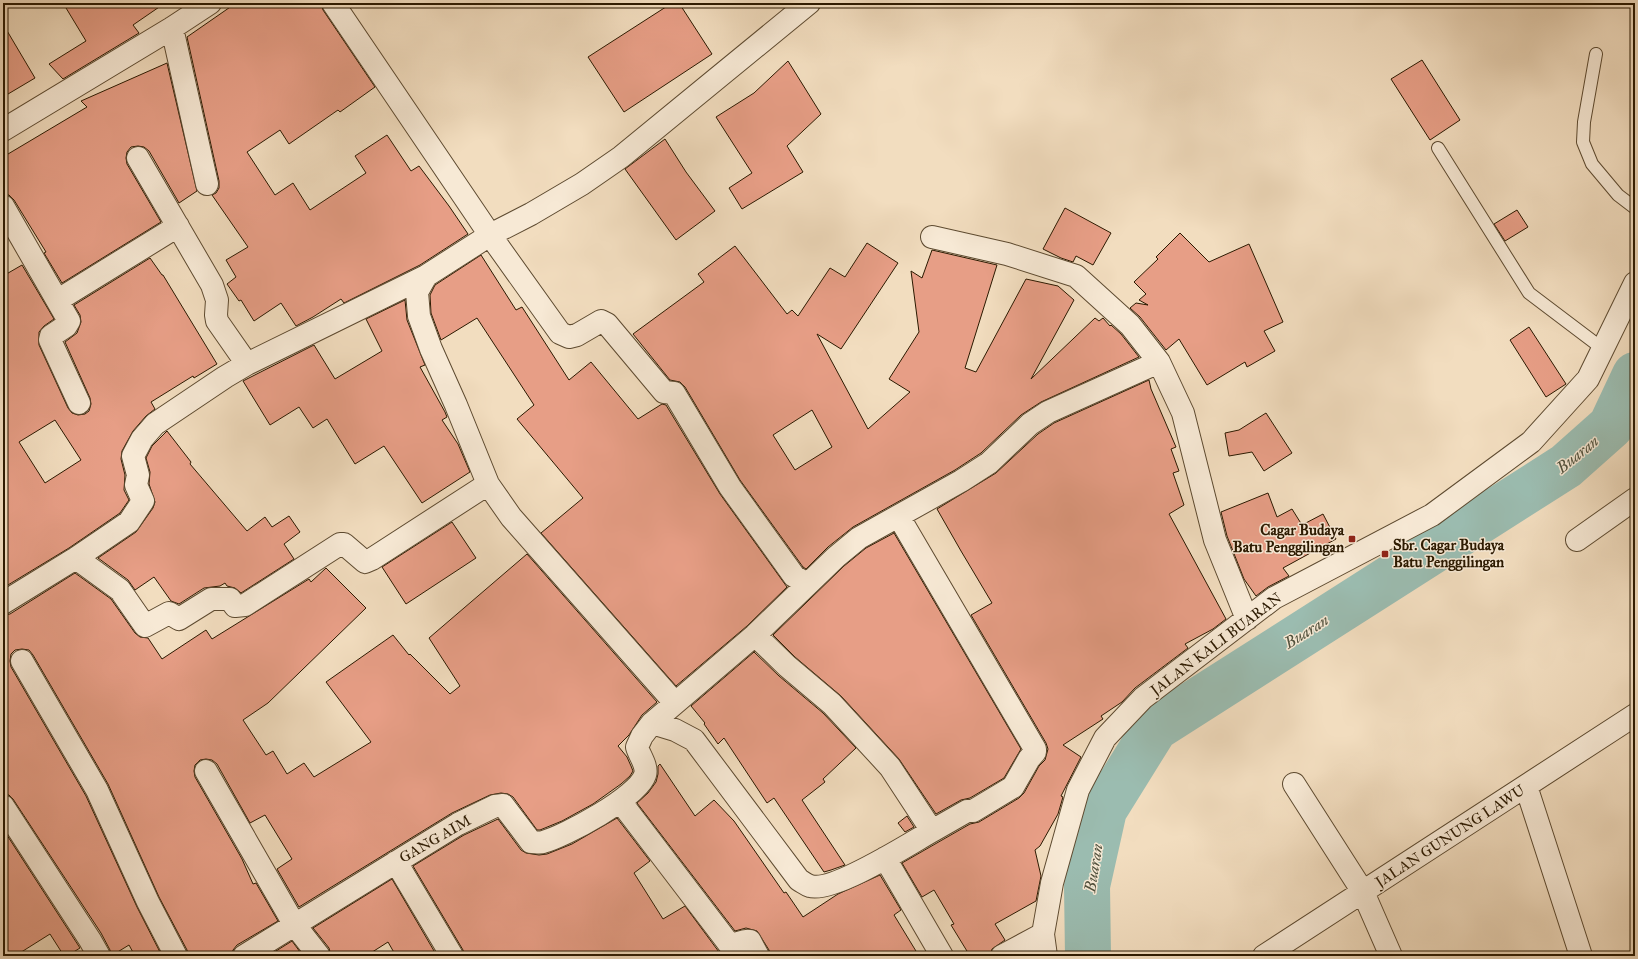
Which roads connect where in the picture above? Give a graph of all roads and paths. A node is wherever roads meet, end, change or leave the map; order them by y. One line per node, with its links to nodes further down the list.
1 (210, 3): 4 (street)
2 (333, 3): 13 (street)
3 (810, 3): 13 (street)
4 (172, 28): 6 (street); 9 (street)
5 (1596, 54): 11 (lane)
6 (3, 130)
7 (1438, 148): 18 (lane)
8 (138, 158): 12 (street)
9 (207, 184)
10 (3, 206): 17 (street)
11 (1635, 208)
12 (178, 226): 17 (street); 20 (street)
13 (490, 235): 15 (street); 27 (street)
14 (932, 237): 19 (street)
15 (426, 276): 20 (street); 22 (street)
16 (1635, 283): 18 (street, JALAN KALI BUARAN)
17 (58, 300): 21 (street)
18 (1603, 349): 29 (street, JALAN KALI BUARAN)
19 (1159, 362): 24 (street); 29 (street)
20 (247, 364): 26 (street)
21 (79, 403)
22 (488, 484): 26 (street); 32 (street)
23 (1635, 499): 25 (street)
24 (899, 517): 27 (street); 40 (street)
25 (1577, 540)
26 (76, 558): 28 (street)
27 (807, 584): 30 (street)
28 (3, 602)
29 (1247, 619): 45 (street, JALAN KALI BUARAN)
30 (756, 635): 32 (street); 40 (street)
31 (22, 661): 47 (street)
32 (675, 704): 34 (street)
33 (1635, 715): 37 (street, JALAN GUNUNG LAWU)
34 (652, 723): 38 (street); 41 (street)
35 (206, 771): 44 (street)
36 (1294, 784): 43 (street)
37 (1526, 786): 43 (street, JALAN GUNUNG LAWU); 57 (street)
38 (620, 801): 42 (street, GANG AIM); 51 (street)
39 (3, 806): 46 (street)
40 (932, 831): 41 (street)
41 (885, 858): 52 (street)
42 (396, 862): 44 (street, GANG AIM); 50 (street)
43 (1363, 892): 55 (street, JALAN GUNUNG LAWU); 56 (street)
44 (294, 924): 48 (street, GANG AIM); 49 (street)
45 (1043, 934): 53 (street); 54 (street, JALAN KALI BUARAN)
46 (99, 956)
47 (176, 956)
48 (244, 956)
49 (319, 956)
50 (452, 956)
51 (758, 956)
52 (942, 956)
53 (1002, 956)
54 (1046, 956)
55 (1264, 956)
56 (1391, 956)
57 (1581, 956)

